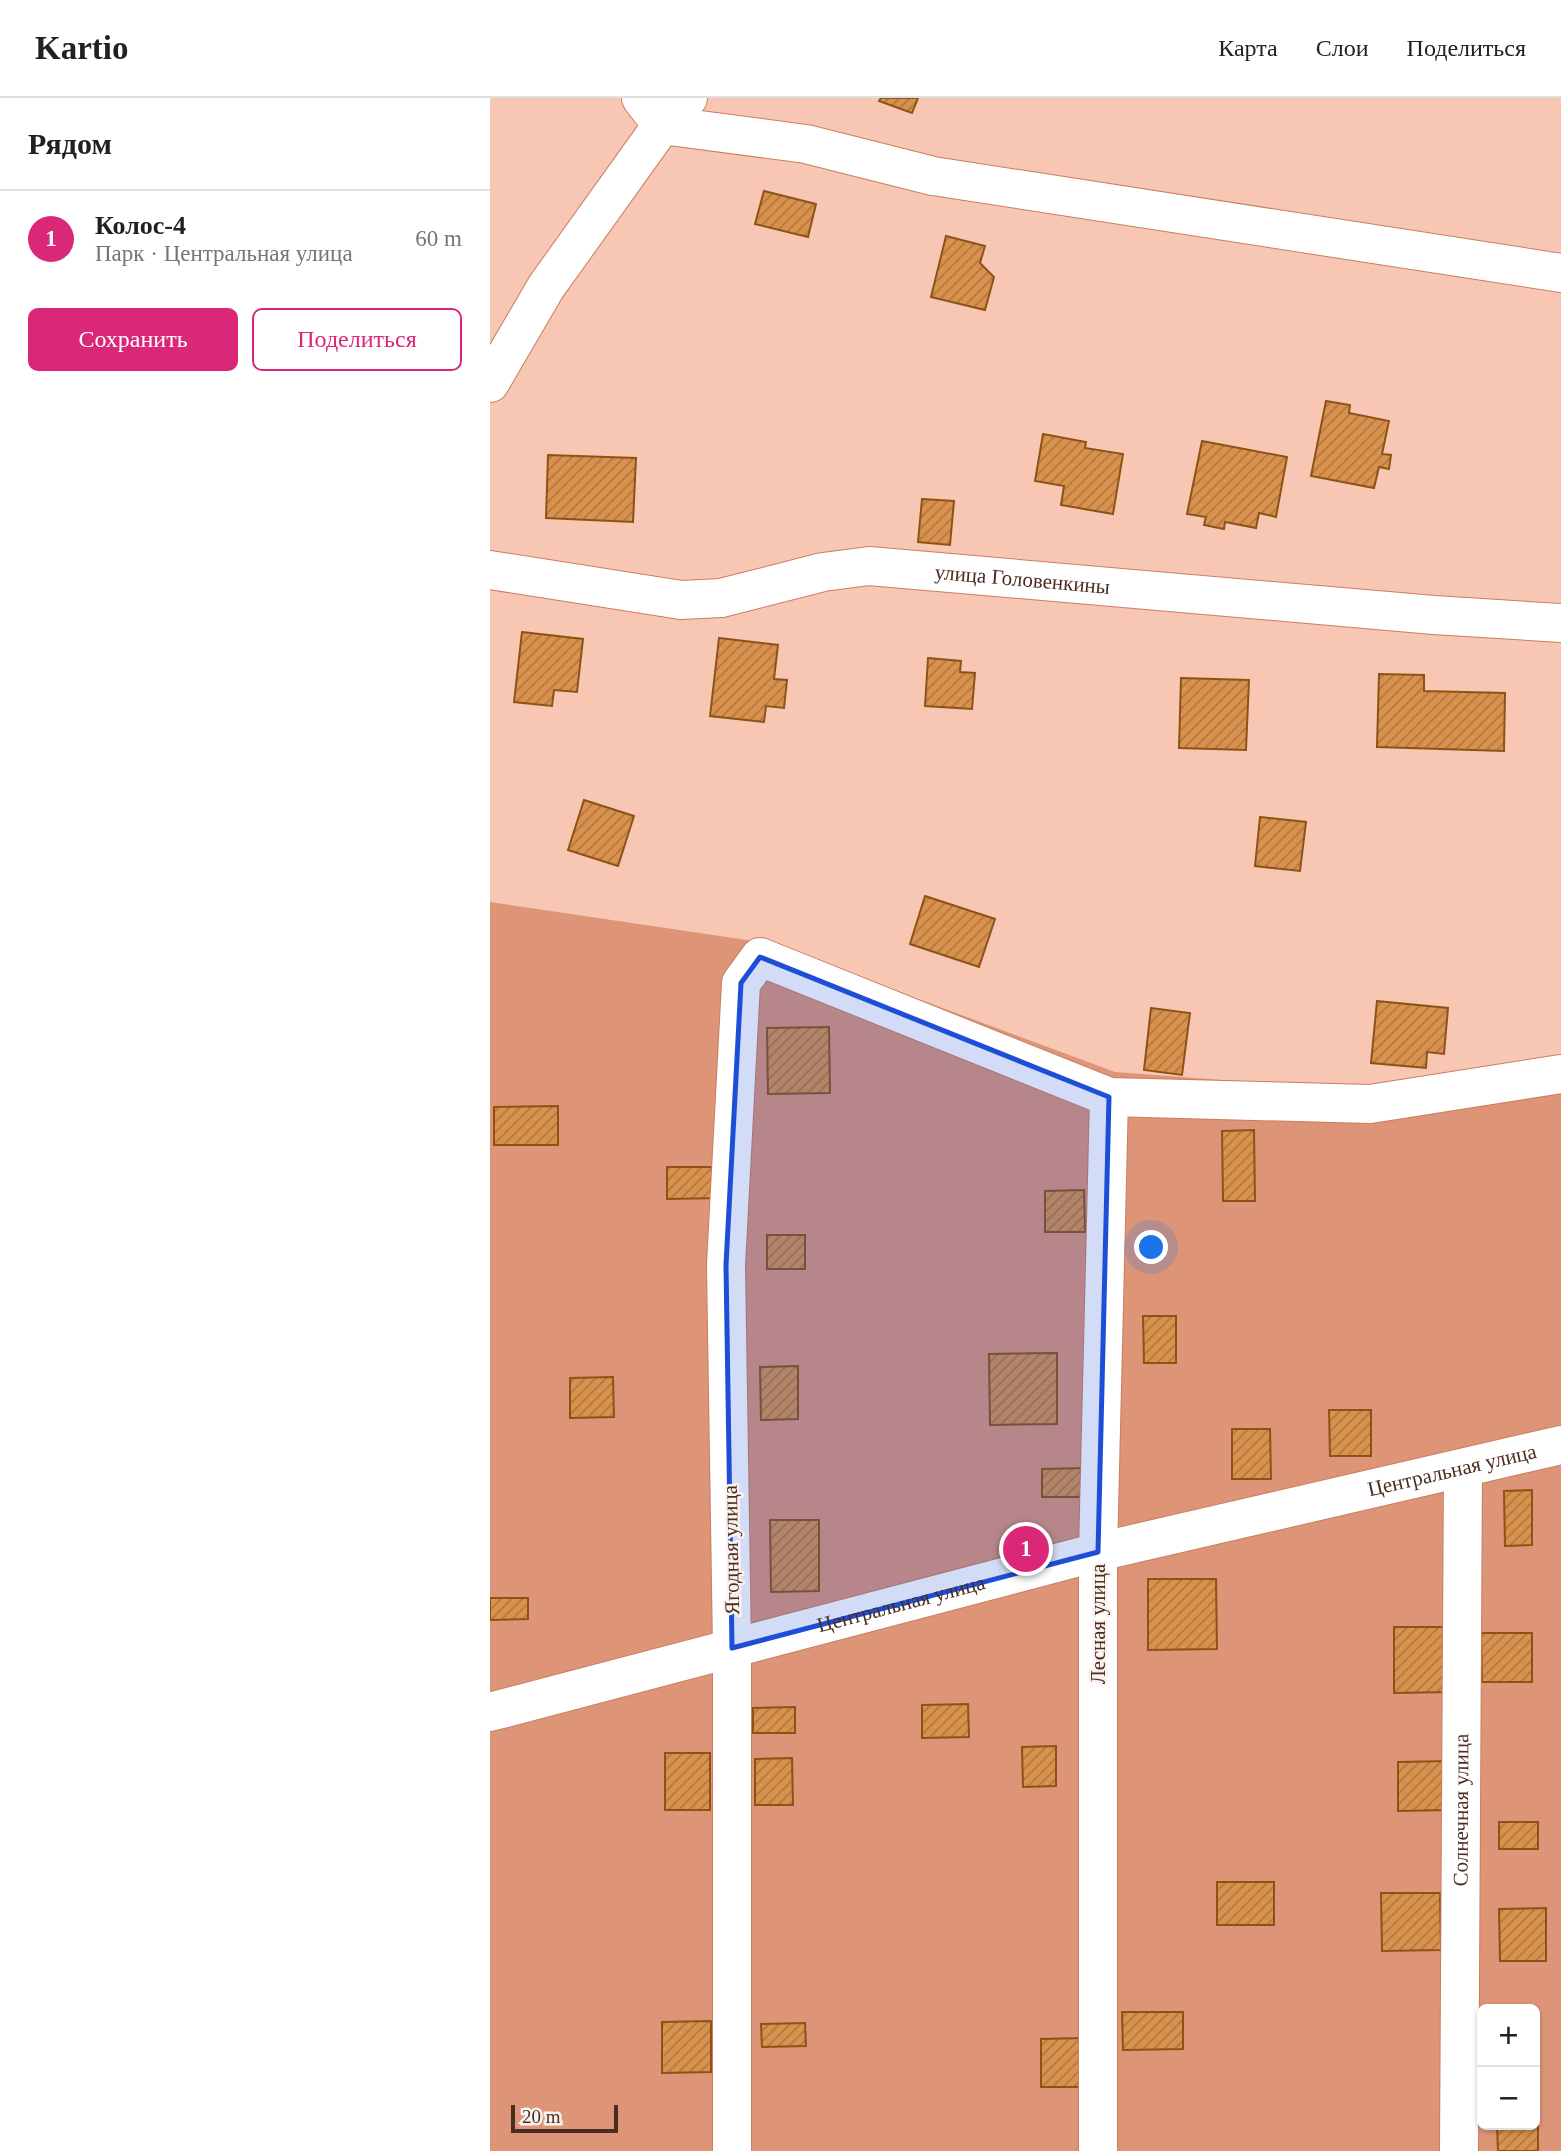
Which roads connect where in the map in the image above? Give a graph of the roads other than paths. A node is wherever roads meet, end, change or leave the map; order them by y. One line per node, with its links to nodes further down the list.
1 (663, 107): 2 (street); 3 (street)
2 (1561, 273)
3 (490, 383)
4 (490, 570): 5 (street, улица Головенкины)
5 (1561, 623)
6 (1561, 1074): 7 (street)
7 (1109, 1097): 10 (street, Лесная улица); 11 (street, Ягодная улица)
8 (1561, 1445): 9 (street, Центральная улица)
9 (1463, 1468): 10 (street, Центральная улица); 15 (street, Солнечная улица)
10 (1098, 1552): 11 (street, Центральная улица); 14 (street, Лесная улица)
11 (732, 1648): 12 (street, Центральная улица); 13 (street, Ягодная улица)
12 (490, 1712)
13 (732, 2151)
14 (1098, 2151)
15 (1460, 2151)

